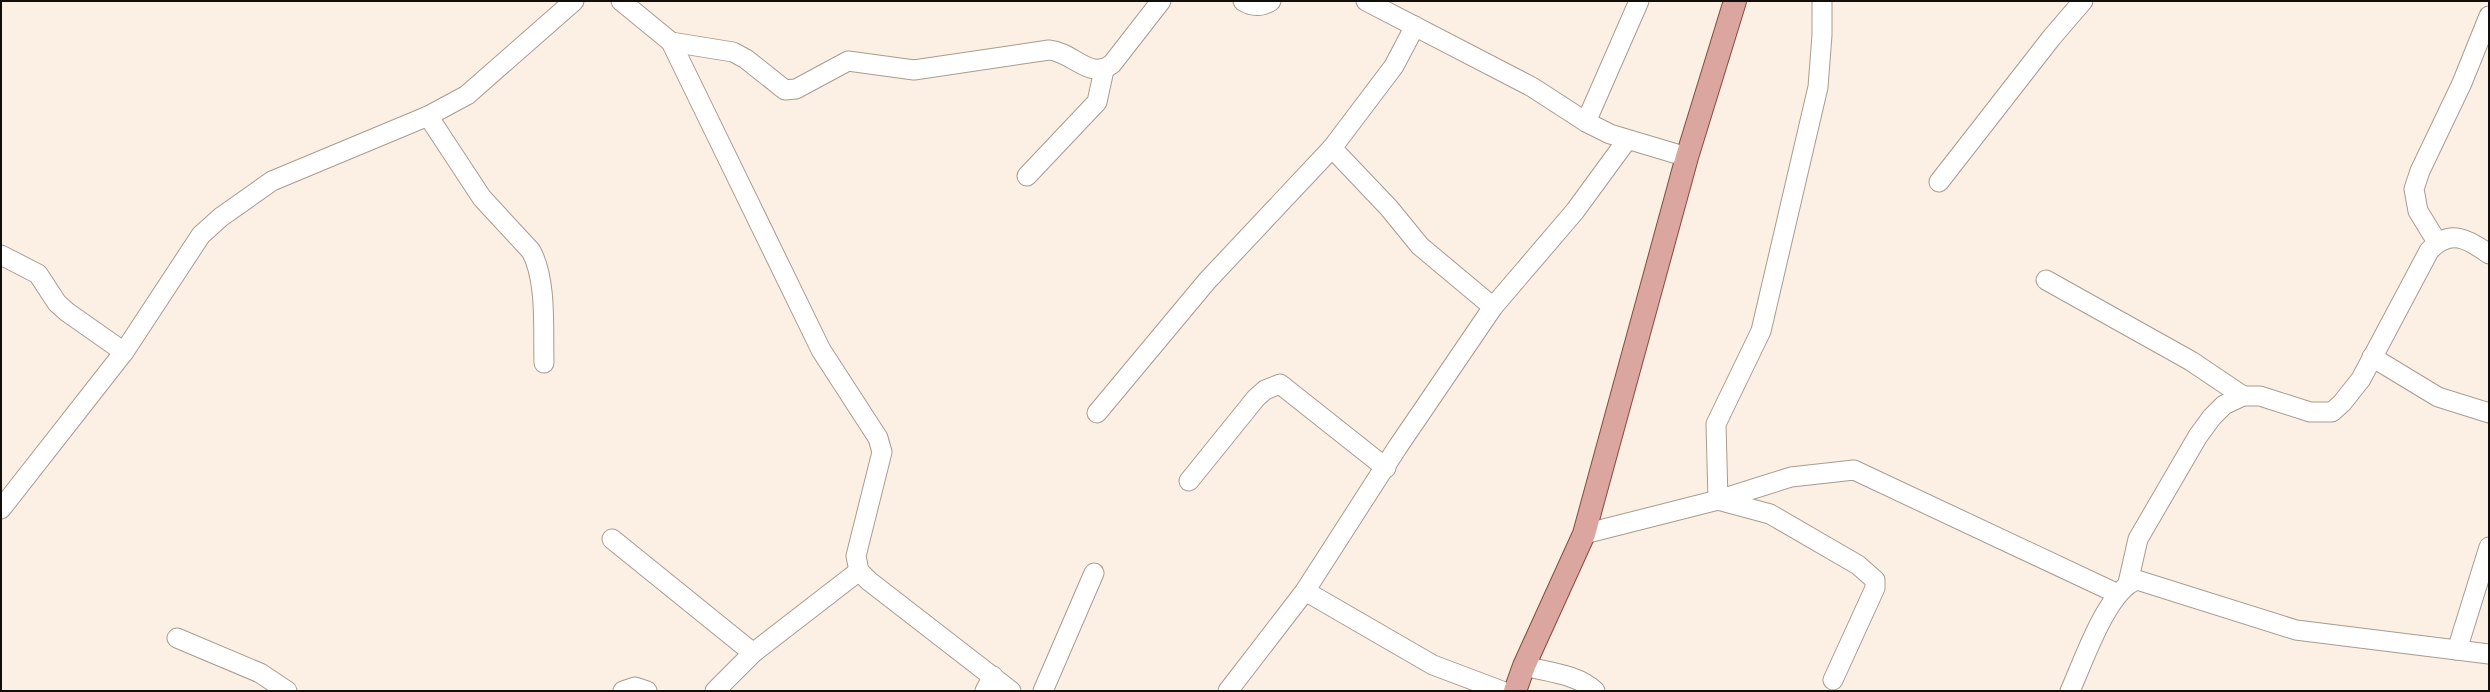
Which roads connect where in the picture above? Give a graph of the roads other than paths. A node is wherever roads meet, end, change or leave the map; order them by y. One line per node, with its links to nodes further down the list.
1 (574, 1): 15 (street)
2 (621, 1): 13 (street)
3 (1161, 1): 14 (street)
4 (1243, 1): 5 (street)
5 (1271, 1)
6 (1366, 1): 12 (street)
7 (1639, 1): 16 (street)
8 (1735, 1): 19 (main road)
9 (1822, 1): 35 (street)
10 (2083, 1): 21 (street)
11 (2489, 16): 22 (street)
12 (1415, 26): 16 (street); 18 (street)
13 (671, 42): 14 (street); 40 (street)
14 (1104, 70): 20 (street)
15 (428, 116): 27 (street); 29 (street)
16 (1586, 122): 17 (street)
17 (1627, 140): 19 (street); 26 (street)
18 (1332, 148): 26 (street); 31 (street)
19 (1687, 157): 37 (main road)
20 (1027, 176)
21 (1939, 182)
22 (2437, 242): 23 (street); 28 (street)
23 (2489, 254)
24 (1, 255): 27 (street)
25 (2046, 280): 30 (street)
26 (1493, 307): 33 (street)
27 (124, 352): 36 (street)
28 (2372, 357): 30 (street); 32 (street)
29 (544, 363)
30 (2243, 396): 42 (street)
31 (1097, 413)
32 (2489, 414)
33 (1386, 468): 34 (street); 43 (street)
34 (1188, 481)
35 (1718, 500): 37 (street); 42 (street); 49 (street)
36 (1, 510)
37 (1584, 534): 48 (main road)
38 (612, 539): 46 (street)
39 (2489, 547): 45 (street)
40 (859, 571): 46 (street); 50 (street)
41 (1094, 573): 56 (street)
42 (2123, 589): 45 (street); 61 (street)
43 (1305, 591): 57 (street); 58 (street)
44 (177, 638): 51 (street)
45 (2457, 650): 47 (street)
46 (753, 653): 54 (street)
47 (2489, 654)
48 (1524, 666): 59 (main road); 60 (street)
49 (1833, 680)
50 (989, 684): 55 (street)
51 (287, 691)
52 (623, 691): 53 (street)
53 (647, 691)
54 (715, 691)
55 (1011, 691)
56 (1043, 691)
57 (1228, 691)
58 (1502, 691)
59 (1515, 691)
60 (1595, 691)
61 (2070, 691)

